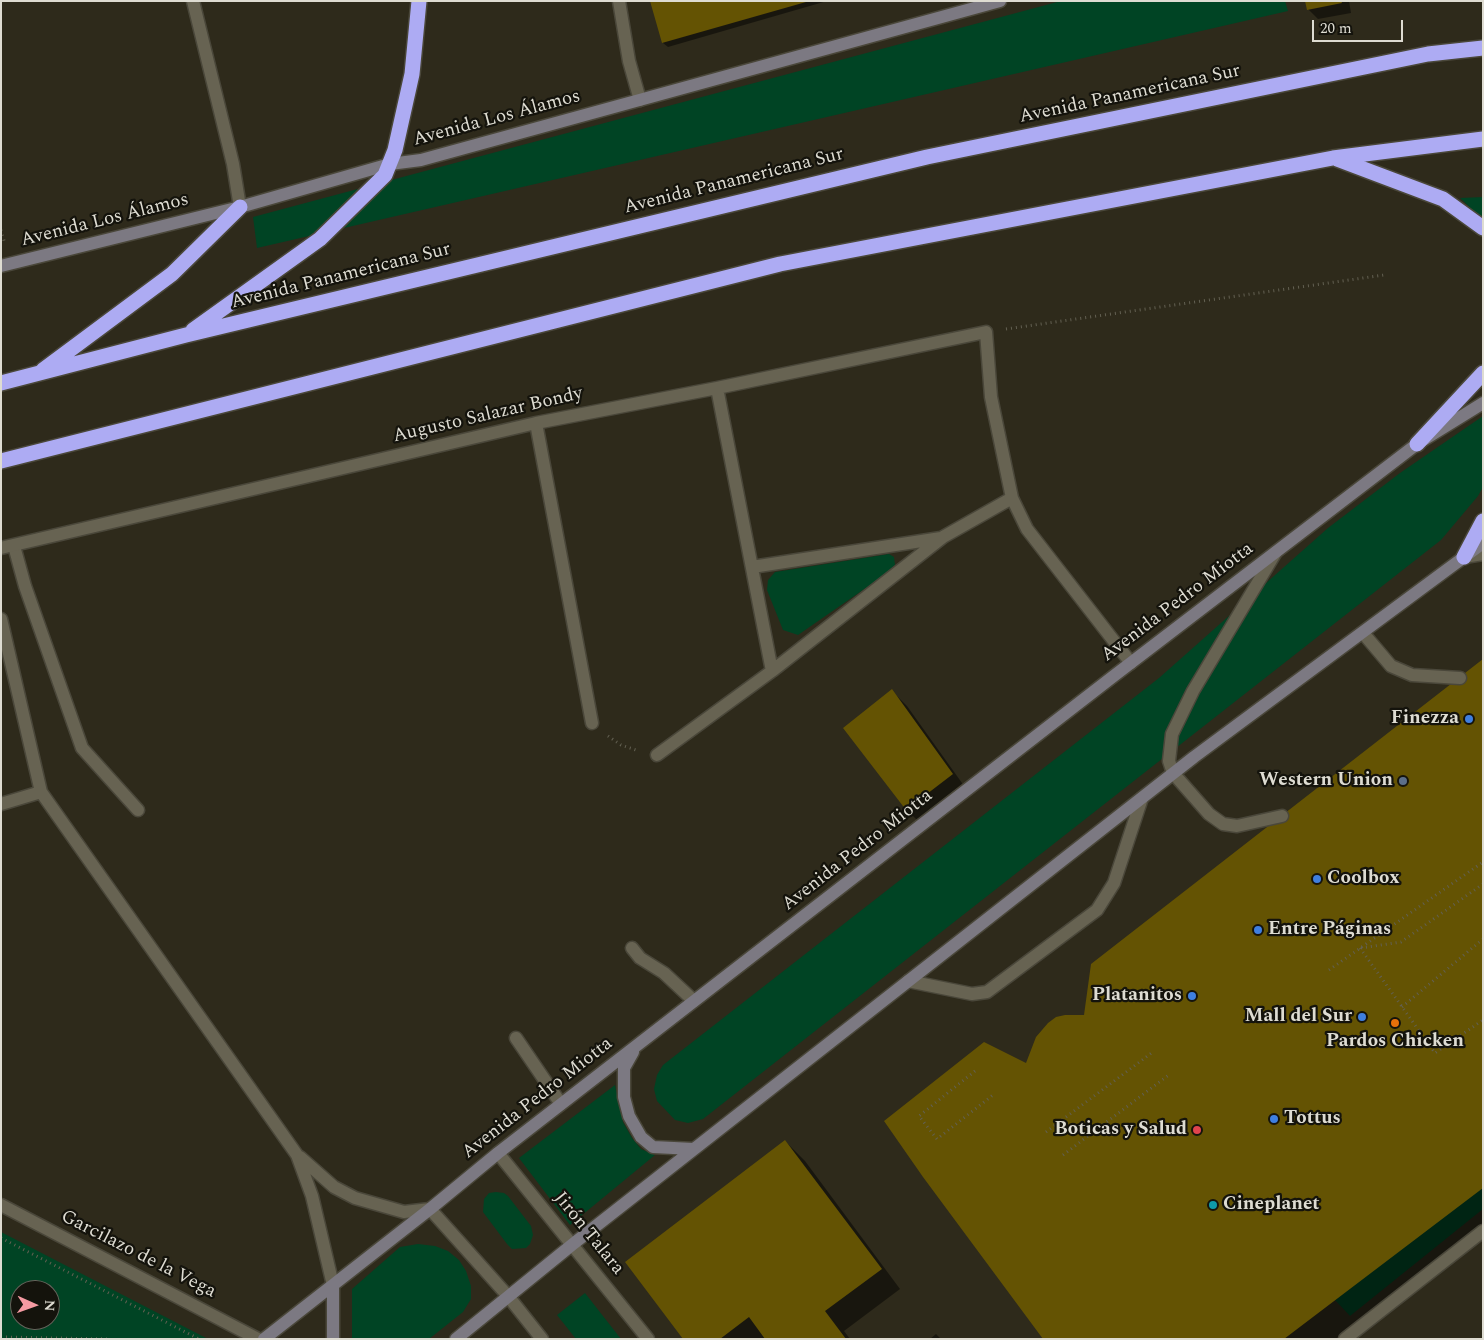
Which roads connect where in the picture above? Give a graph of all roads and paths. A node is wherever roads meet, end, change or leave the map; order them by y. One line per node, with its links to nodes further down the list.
1 (193, 1): 10 (street)
2 (419, 1): 9 (highway)
3 (618, 1): 6 (street)
4 (1000, 1): 6 (main road, Avenida Los Álamos)
5 (1483, 48): 15 (highway, Avenida Panamericana Sur)
6 (640, 100): 9 (main road, Avenida Los Álamos)
7 (1483, 139): 8 (highway)
8 (1333, 158): 11 (highway); 23 (highway)
9 (390, 164): 10 (main road, Avenida Los Álamos); 15 (highway)
10 (240, 207): 12 (main road, Avenida Los Álamos); 17 (highway)
11 (1483, 228)
12 (1, 266)
13 (1384, 275): 14 (path)
14 (986, 332): 19 (street, Augusto Salazar Bondy); 25 (street)
15 (186, 335): 17 (highway, Avenida Panamericana Sur)
16 (1483, 373): 22 (highway)
17 (36, 375): 18 (highway, Avenida Panamericana Sur)
18 (1, 383)
19 (717, 388): 21 (street, Augusto Salazar Bondy); 33 (street)
20 (1483, 403): 22 (main road, Avenida Pedro Miotta)
21 (536, 423): 29 (street, Augusto Salazar Bondy); 39 (street)
22 (1418, 444): 30 (main road, Avenida Pedro Miotta)
23 (8, 459): 24 (highway)
24 (1, 473)
25 (1012, 498): 27 (street); 36 (street)
26 (1483, 521): 32 (highway)
27 (943, 537): 33 (street); 37 (street)
28 (1483, 543): 32 (main road)
29 (8, 547): 45 (street)
30 (1276, 552): 36 (main road, Avenida Pedro Miotta); 41 (street)
31 (1483, 554): 32 (street)
32 (1464, 557): 35 (main road)
33 (752, 567): 37 (street)
34 (1, 619): 42 (street)
35 (1363, 632): 38 (street); 41 (main road)
36 (1131, 663): 54 (main road, Avenida Pedro Miotta)
37 (772, 671): 40 (street)
38 (1460, 678)
39 (592, 723): 40 (path)
40 (658, 755)
41 (1174, 773): 43 (main road); 46 (street)
42 (41, 792): 44 (street); 67 (street)
43 (1142, 798): 53 (main road); 53 (street)
44 (1, 804)
45 (138, 810)
46 (1282, 816)
47 (1483, 862): 51 (path)
48 (1483, 884): 51 (path)
49 (1483, 939): 55 (path)
50 (632, 948): 54 (street)
51 (1360, 948): 52 (path); 55 (path)
52 (1329, 970)
53 (908, 981): 65 (main road)
54 (694, 1001): 58 (main road, Avenida Pedro Miotta)
55 (1402, 1007): 56 (path)
56 (1483, 1020)
57 (516, 1038): 63 (street)
58 (637, 1046): 63 (main road, Avenida Pedro Miotta); 65 (main road)
59 (1153, 1052): 64 (path)
60 (975, 1072): 62 (path)
61 (1170, 1074): 68 (path)
62 (993, 1094)
63 (561, 1104): 66 (main road, Avenida Pedro Miotta)
64 (1046, 1132)
65 (694, 1149): 73 (main road)
66 (498, 1153): 70 (main road, Avenida Pedro Miotta); 73 (street, Jirón Talara)
67 (297, 1155): 70 (street); 74 (street)
68 (1063, 1155)
69 (1, 1205): 79 (street, Garcilazo de la Vega)
70 (430, 1209): 74 (main road, Avenida Pedro Miotta); 75 (street)
71 (1483, 1232): 85 (street)
72 (1, 1238): 78 (path)
73 (572, 1244): 75 (main road); 84 (street, Jirón Talara)
74 (333, 1285): 80 (main road, Avenida Pedro Miotta); 81 (main road)
75 (508, 1296): 82 (main road); 83 (street)
76 (1, 1337): 77 (path)
77 (110, 1339)
78 (198, 1339)
79 (258, 1339)
80 (264, 1339)
81 (333, 1339)
82 (456, 1339)
83 (542, 1339)
84 (648, 1339)
85 (1345, 1339)

